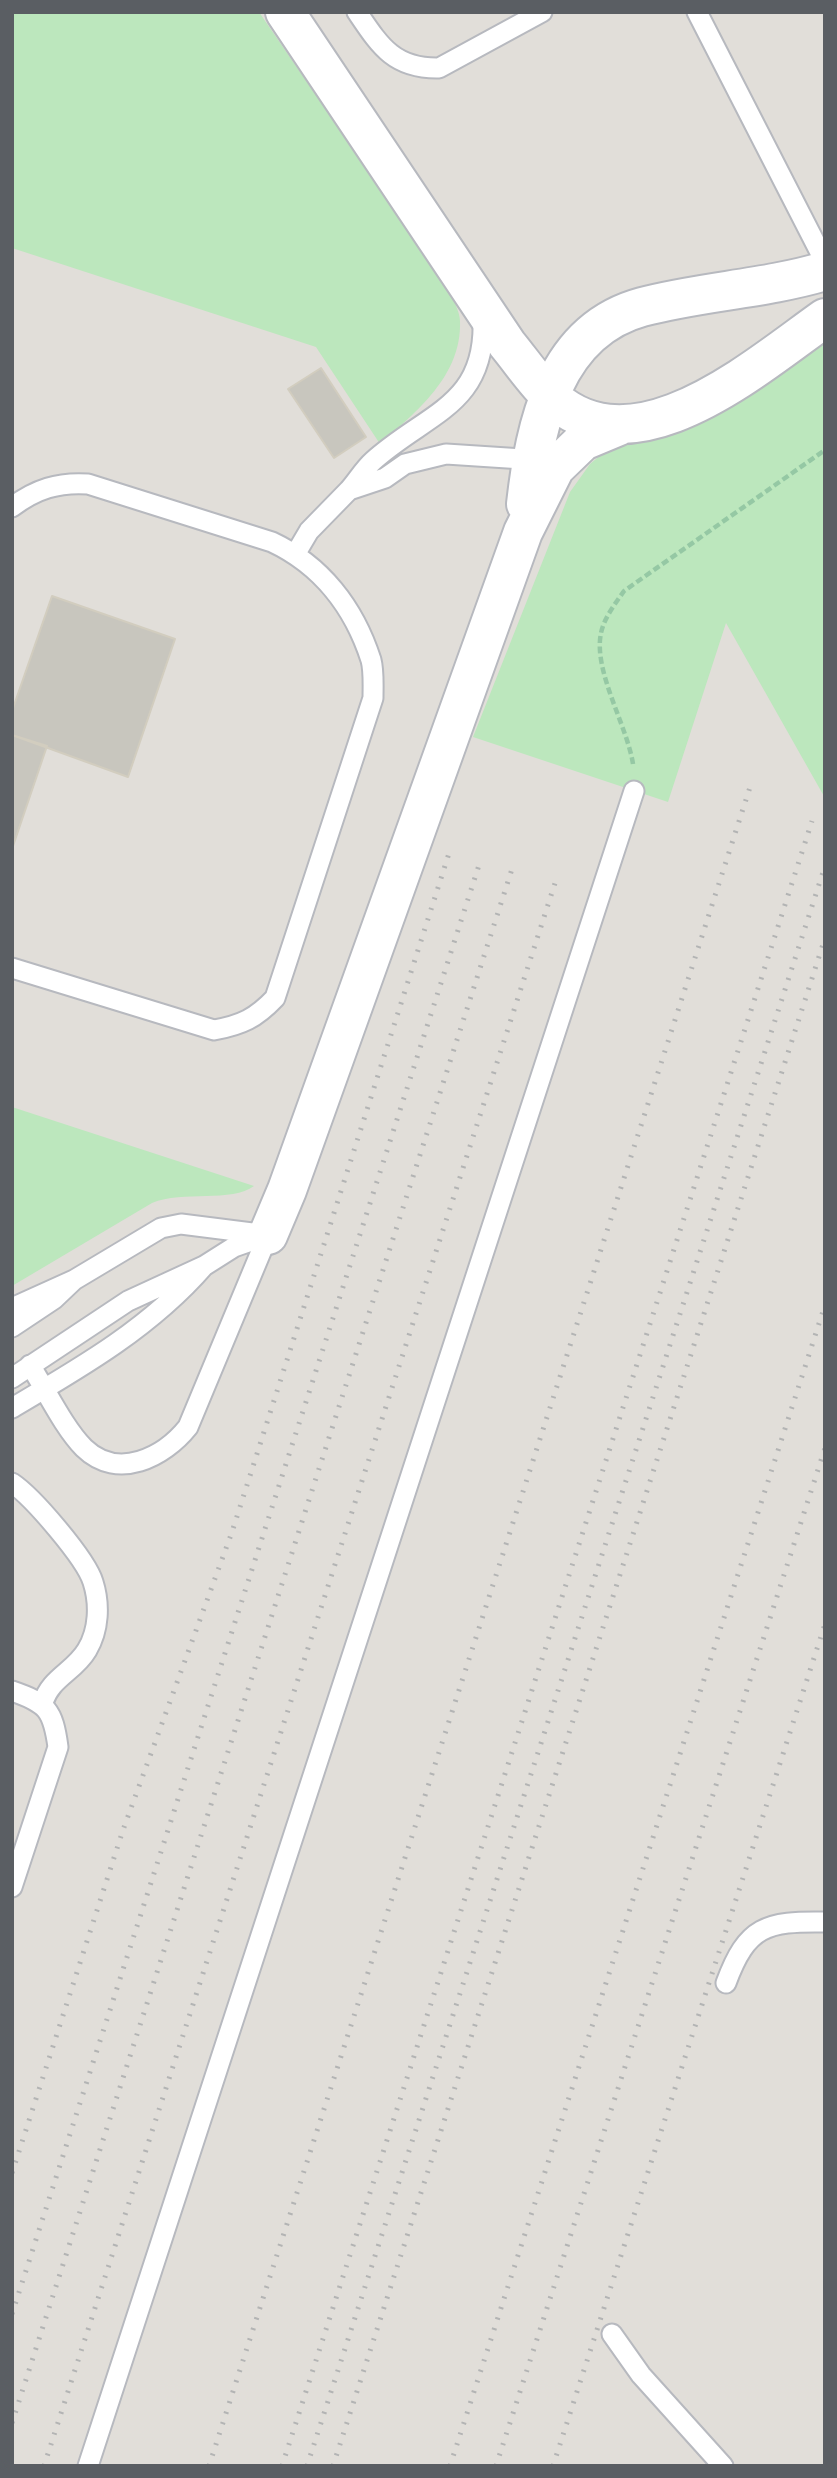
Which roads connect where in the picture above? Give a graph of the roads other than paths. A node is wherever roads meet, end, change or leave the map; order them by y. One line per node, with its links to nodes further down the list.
1 (285, 12): 7 (street)
2 (357, 12): 3 (lane)
3 (542, 12)
4 (697, 12): 5 (lane)
5 (825, 262)
6 (825, 271): 9 (street)
7 (483, 309): 9 (street); 12 (lane)
8 (825, 318): 10 (street)
9 (549, 396): 10 (street); 11 (street)
10 (619, 426): 11 (street)
11 (548, 459): 12 (lane); 17 (street)
12 (349, 490): 14 (lane)
13 (12, 507): 14 (lane)
14 (296, 553): 16 (lane)
15 (634, 791): 33 (lane)
16 (12, 968)
17 (268, 1235): 18 (lane); 19 (lane); 24 (lane)
18 (204, 1266): 22 (lane); 24 (lane)
19 (74, 1280): 20 (lane); 21 (lane)
20 (12, 1308)
21 (12, 1326)
22 (30, 1365): 23 (lane); 24 (lane)
23 (12, 1378)
24 (45, 1388): 25 (lane)
25 (12, 1408)
26 (12, 1483): 28 (lane)
27 (12, 1691): 28 (lane)
28 (43, 1703): 29 (lane)
29 (12, 1887)
30 (825, 1922): 31 (lane)
31 (726, 1983)
32 (612, 2334): 34 (lane)
33 (88, 2466)
34 (723, 2466)

